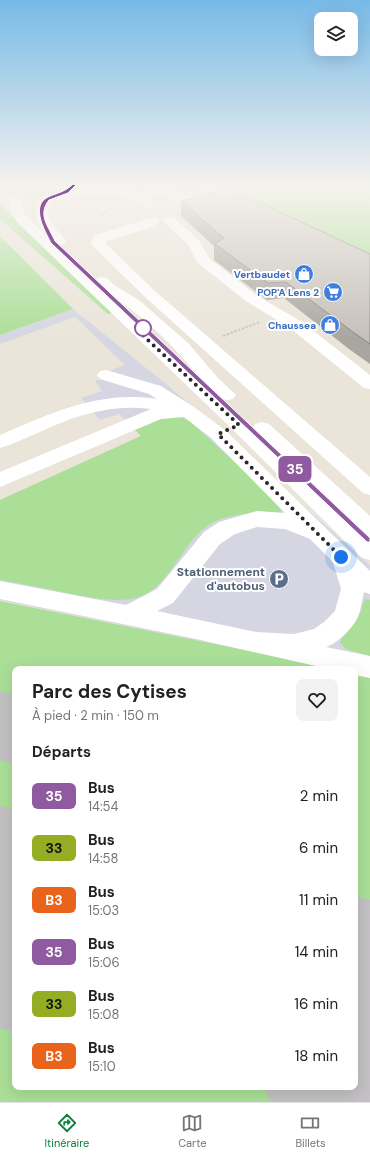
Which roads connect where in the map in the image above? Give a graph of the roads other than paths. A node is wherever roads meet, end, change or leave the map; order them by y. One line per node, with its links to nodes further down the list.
1 (39, 236): 9 (street)
2 (50, 236): 15 (street)
3 (55, 236): 14 (street)
4 (108, 236): 13 (street)
5 (185, 236): 7 (street)
6 (106, 375): 8 (street)
7 (370, 384)
8 (188, 411): 10 (street); 11 (street); 12 (street)
9 (239, 425): 10 (street); 17 (street)
10 (218, 434): 16 (street)
11 (0, 442)
12 (0, 480)
13 (370, 488)
14 (370, 528)
15 (370, 540)
16 (331, 547): 18 (street); 20 (street); 21 (street)
17 (370, 552)
18 (370, 585)
19 (0, 590): 20 (street)
20 (129, 615): 21 (street)
21 (257, 642): 22 (street)
22 (370, 667)

